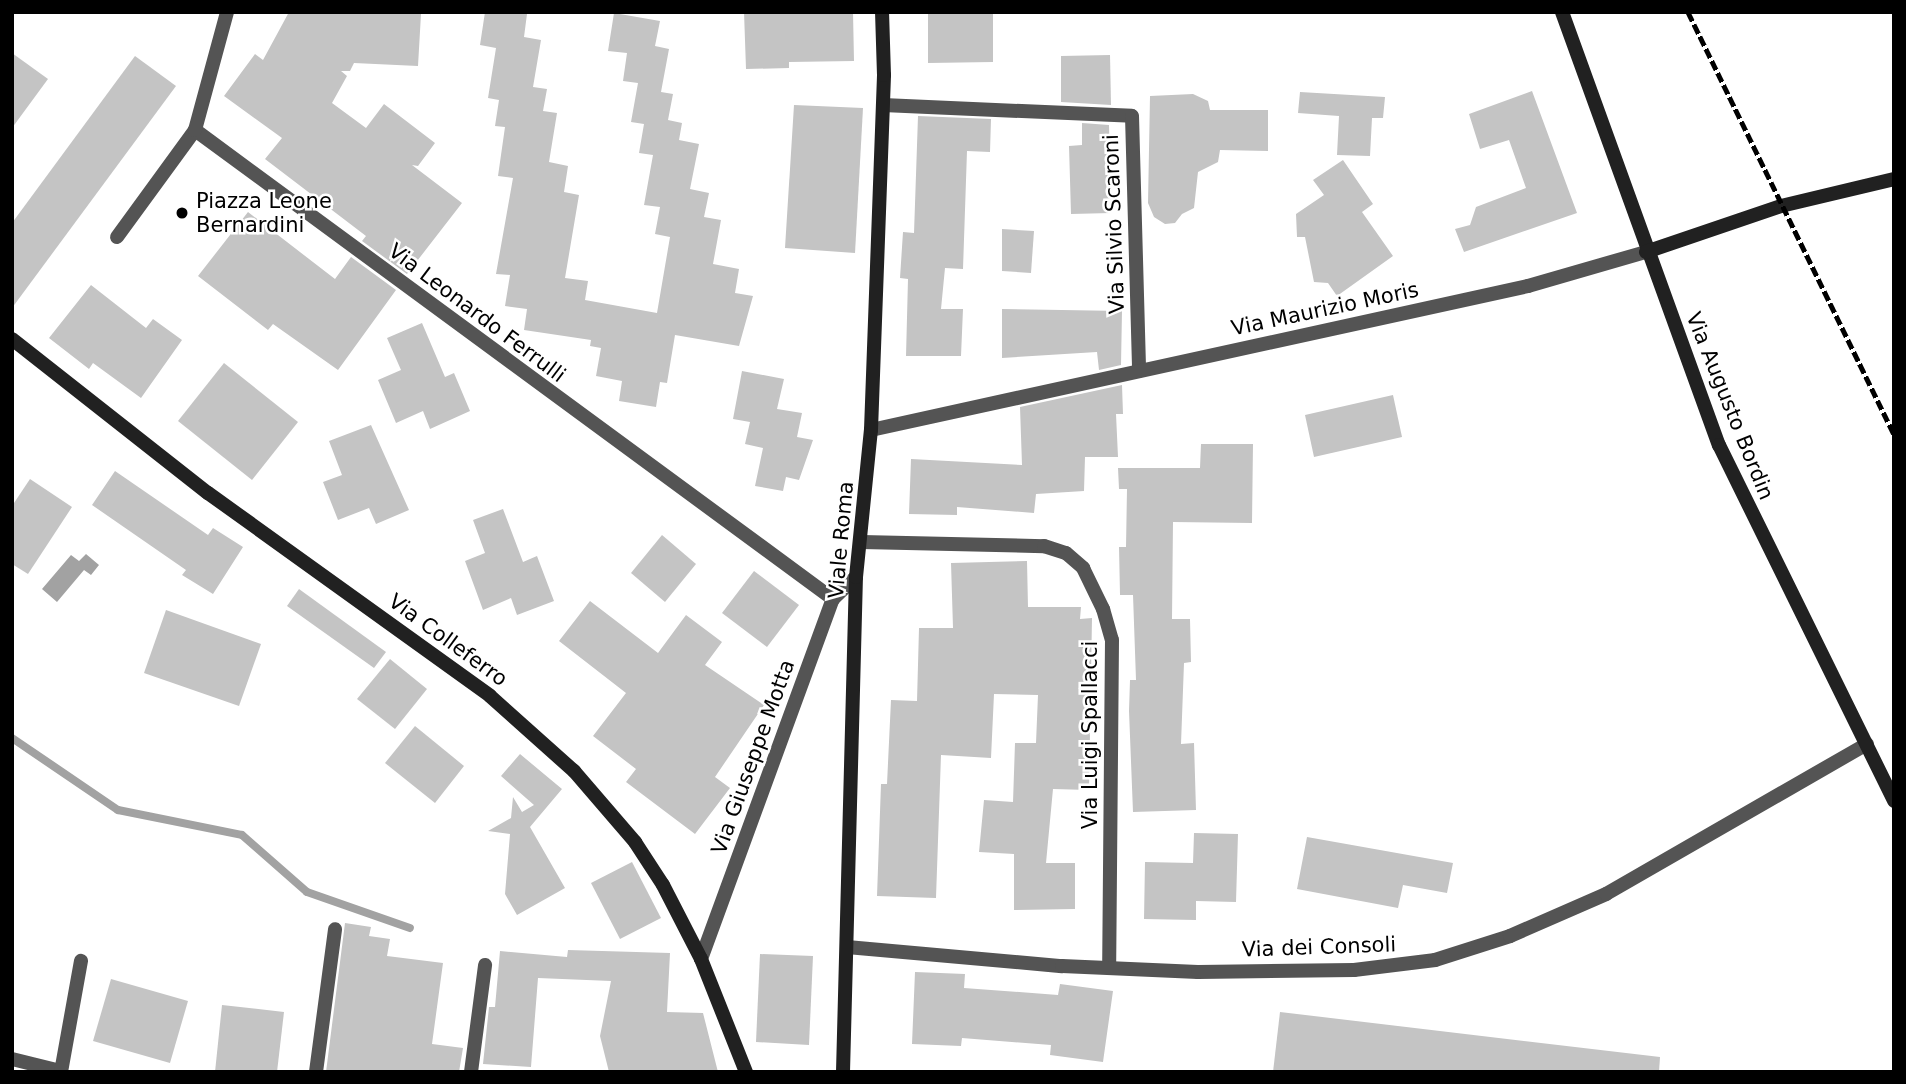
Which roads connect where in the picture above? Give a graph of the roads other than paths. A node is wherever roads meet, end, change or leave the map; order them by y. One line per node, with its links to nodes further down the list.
1 (227, 12): 5 (street)
2 (881, 12): 4 (street, Viale Roma)
3 (1562, 12): 8 (street, Via Augusto Bordin)
4 (883, 105): 10 (street, Via Silvio Scaroni); 11 (street, Viale Roma)
5 (195, 130): 7 (street); 14 (street, Via Leonardo Ferrulli)
6 (1894, 179): 8 (street, Via Maurizio Moris)
7 (117, 237)
8 (1646, 251): 10 (street, Via Maurizio Moris); 15 (street, Via Augusto Bordin)
9 (12, 339): 19 (street, Via Colleferro)
10 (1139, 371): 11 (street, Via Maurizio Moris)
11 (872, 430): 12 (street, Viale Roma)
12 (862, 542): 13 (street, Viale Roma); 22 (street, Via Luigi Spallacci)
13 (856, 578): 14 (street, Via Giuseppe Motta); 18 (street, Viale Roma)
14 (833, 599): 19 (street, Via Giuseppe Motta)
15 (1867, 744): 16 (street, Via Augusto Bordin); 22 (street, Via dei Consoli)
16 (1894, 801)
17 (335, 929): 25 (street)
18 (847, 947): 22 (street, Via dei Consoli); 28 (street, Viale Roma)
19 (701, 959): 27 (street, Via Colleferro)
20 (81, 961): 24 (street)
21 (485, 965): 26 (street)
22 (1109, 968)
23 (12, 1059): 24 (street)
24 (61, 1071)
25 (316, 1072)
26 (471, 1072)
27 (746, 1072)
28 (843, 1072)

